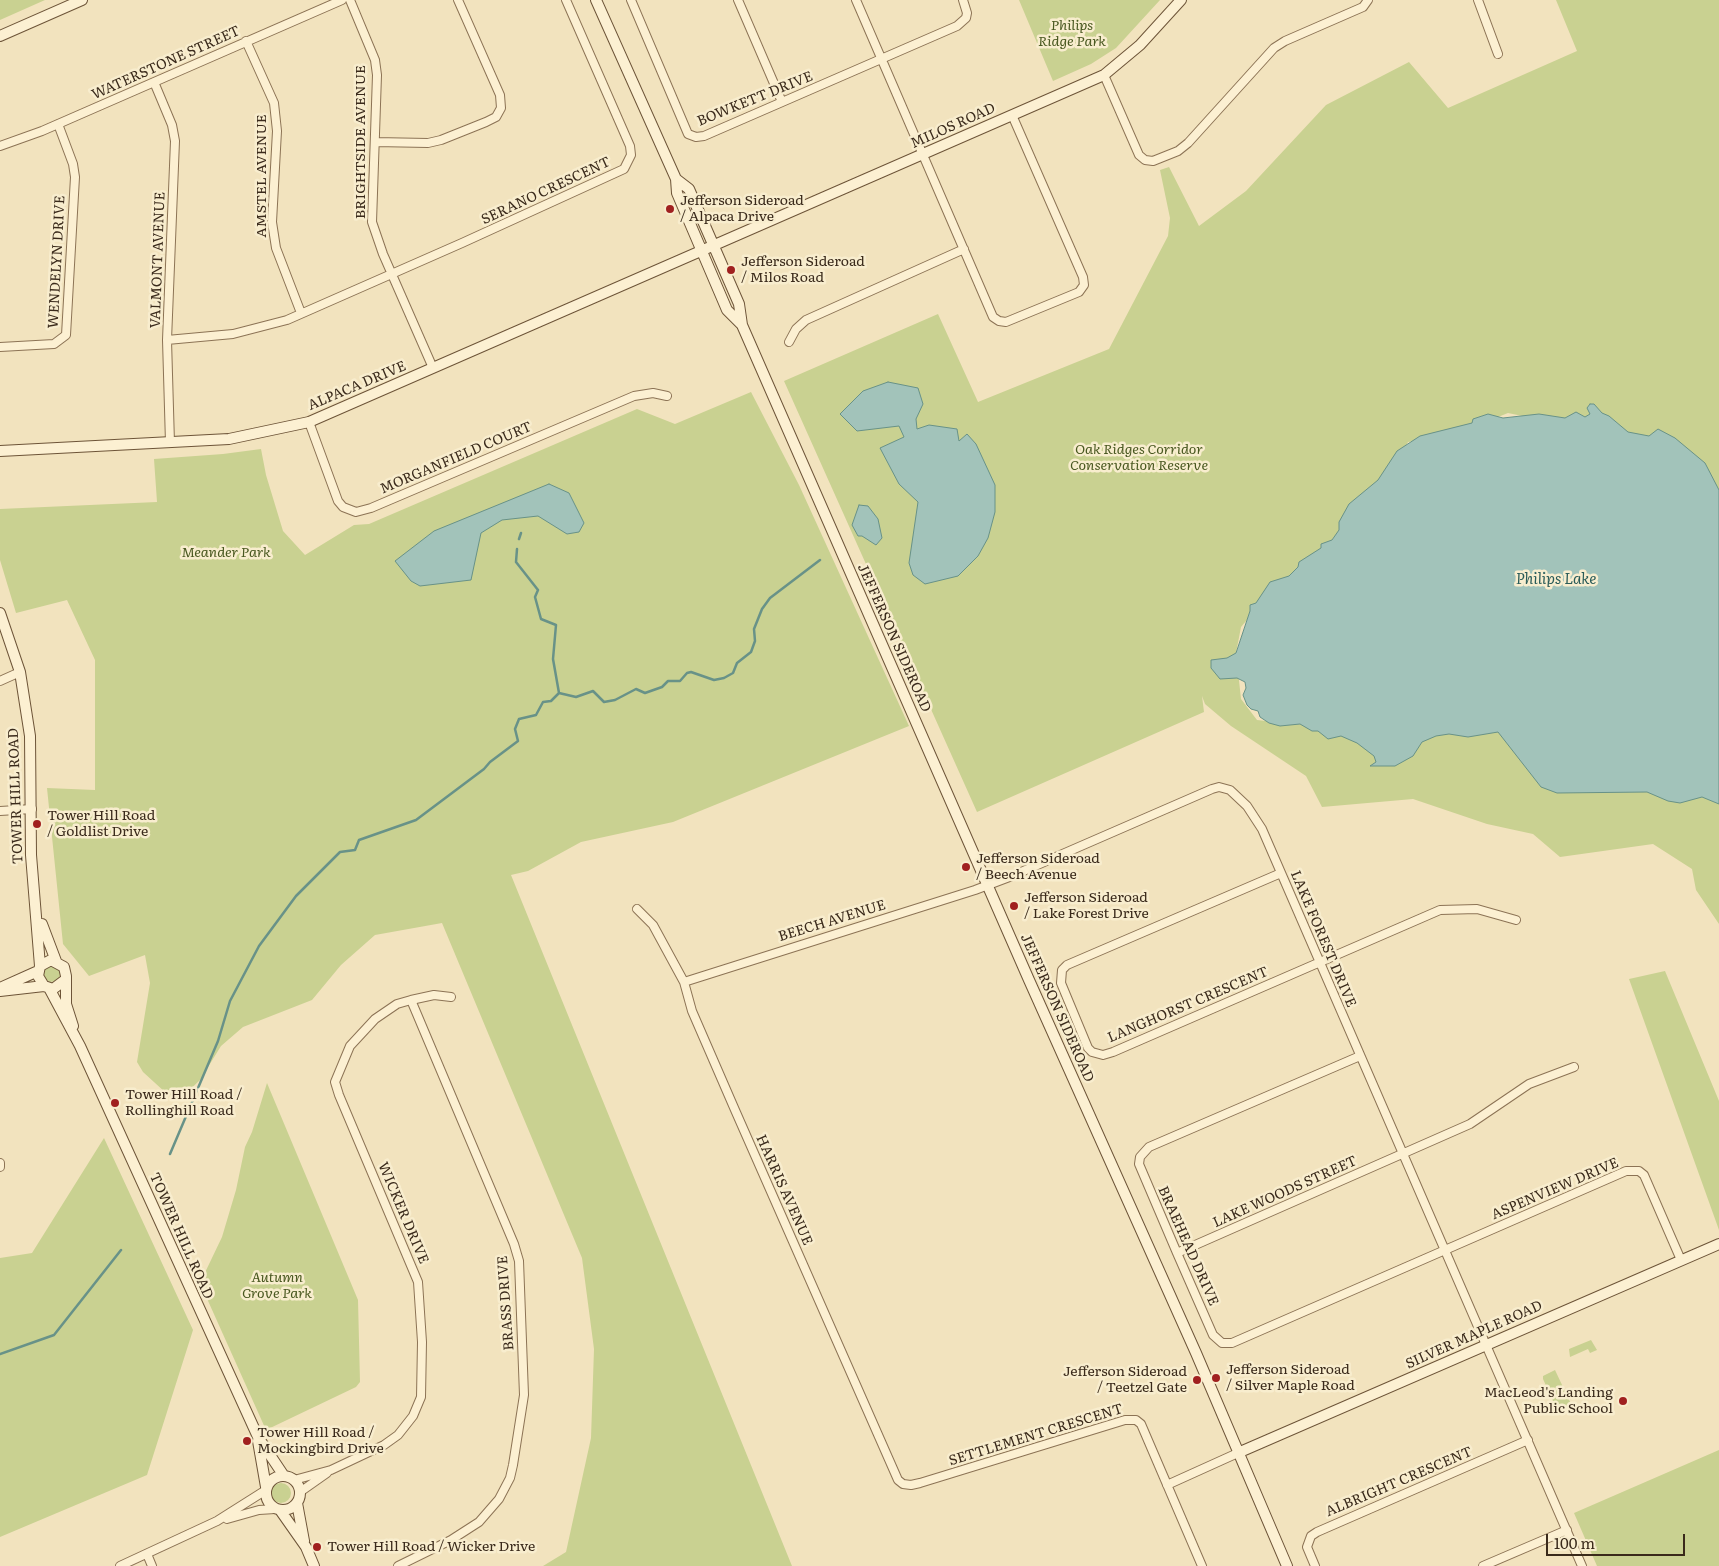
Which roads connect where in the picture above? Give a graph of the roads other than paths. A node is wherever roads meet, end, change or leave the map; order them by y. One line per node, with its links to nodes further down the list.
1 (82, 0): 14 (street)
2 (342, 0): 15 (street, WATERSTONE STREET)
3 (350, 0): 23 (street, BRIGHTSIDE AVENUE)
4 (458, 0): 23 (street)
5 (566, 0): 30 (street, SERANO CRESCENT)
6 (596, 0): 26 (street, JEFFERSON SIDEROAD)
7 (631, 0): 20 (street, BOWKETT DRIVE)
8 (738, 0): 20 (street)
9 (856, 0): 17 (street)
10 (963, 0): 17 (street, BOWKETT DRIVE)
11 (1182, 0): 18 (street, MILOS ROAD)
12 (1368, 0): 18 (street)
13 (1478, 0): 16 (street)
14 (0, 36)
15 (246, 41): 19 (street, WATERSTONE STREET); 31 (street, AMSTEL AVENUE)
16 (1498, 54)
17 (881, 59): 20 (street, BOWKETT DRIVE); 25 (street)
18 (1104, 75): 21 (street, MILOS ROAD)
19 (154, 82): 22 (street, WATERSTONE STREET); 33 (street, VALMONT AVENUE)
20 (782, 102)
21 (1012, 115): 25 (street, MILOS ROAD); 28 (street)
22 (58, 124): 24 (street, WATERSTONE STREET); 35 (street, WENDELYN DRIVE)
23 (375, 142): 30 (street, BRIGHTSIDE AVENUE)
24 (0, 146)
25 (923, 154): 27 (street, MILOS ROAD); 28 (street)
26 (676, 179): 27 (street, JEFFERSON SIDEROAD); 29 (street, JEFFERSON SIDEROAD)
27 (713, 245): 29 (street, MILOS ROAD); 32 (street, JEFFERSON SIDEROAD)
28 (964, 249): 34 (street)
29 (701, 250): 32 (street, JEFFERSON SIDEROAD); 36 (street, ALPACA DRIVE)
30 (392, 274): 31 (street); 36 (street, BRIGHTSIDE AVENUE)
31 (301, 313): 33 (street)
32 (742, 324): 47 (street, JEFFERSON SIDEROAD)
33 (167, 340): 39 (street, VALMONT AVENUE)
34 (788, 342)
35 (0, 347)
36 (432, 368): 38 (street, ALPACA DRIVE)
37 (667, 396): 38 (street, MORGANFIELD COURT)
38 (309, 422): 39 (street, ALPACA DRIVE)
39 (170, 443): 40 (street, ALPACA DRIVE)
40 (0, 451)
41 (0, 613): 42 (street, TOWER HILL ROAD)
42 (20, 672): 43 (street); 44 (street, TOWER HILL ROAD)
43 (0, 681)
44 (32, 809): 45 (street); 48 (street, TOWER HILL ROAD)
45 (0, 811)
46 (1281, 873): 47 (street, LAKE FOREST DRIVE); 52 (street, LAKE FOREST DRIVE); 52 (street, LANGHORST CRESCENT)
47 (988, 885): 55 (street, BEECH AVENUE); 71 (street, JEFFERSON SIDEROAD)
48 (34, 892): 51 (street, TOWER HILL ROAD); 53 (street, TOWER HILL ROAD)
49 (637, 909): 55 (street, HARRIS AVENUE)
50 (1516, 920): 52 (street, LANGHORST CRESCENT)
51 (56, 961): 53 (street); 54 (street)
52 (1319, 962): 61 (street, LAKE FOREST DRIVE)
53 (39, 969): 56 (street); 57 (street)
54 (64, 980): 56 (street); 60 (street, TOWER HILL ROAD)
55 (684, 982): 74 (street, HARRIS AVENUE)
56 (46, 987): 57 (street); 60 (street, TOWER HILL ROAD)
57 (0, 990)
58 (451, 998): 59 (street, WICKER DRIVE)
59 (411, 1000): 72 (street, WICKER DRIVE); 87 (street, BRASS DRIVE)
60 (80, 1046): 69 (street, TOWER HILL ROAD)
61 (1360, 1056): 63 (street, LAKE FOREST DRIVE); 66 (street, BRAEHEAD DRIVE)
62 (1574, 1067): 63 (street, LAKE WOODS STREET)
63 (1402, 1154): 65 (street, LAKE FOREST DRIVE); 66 (street, LAKE WOODS STREET)
64 (1719, 1244): 67 (street, SILVER MAPLE ROAD)
65 (1445, 1251): 66 (street, BRAEHEAD DRIVE); 67 (street, ASPENVIEW DRIVE); 68 (street, LAKE FOREST DRIVE)
66 (1177, 1253)
67 (1681, 1260): 68 (street, SILVER MAPLE ROAD)
68 (1486, 1345): 70 (street, LAKE FOREST DRIVE); 71 (street, SILVER MAPLE ROAD)
69 (258, 1437): 73 (street, TOWER HILL ROAD); 76 (street, TOWER HILL ROAD)
70 (1528, 1440): 81 (street, LAKE FOREST DRIVE); 90 (street, ALBRIGHT CRESCENT)
71 (1240, 1452): 75 (street); 89 (street, JEFFERSON SIDEROAD)
72 (331, 1470): 73 (street, WICKER DRIVE); 77 (street, WICKER DRIVE)
73 (289, 1478): 76 (street); 77 (street)
74 (903, 1484): 75 (street, SETTLEMENT CRESCENT)
75 (1167, 1485): 88 (street, SETTLEMENT CRESCENT)
76 (266, 1488): 79 (street); 80 (street)
77 (300, 1492): 78 (street)
78 (297, 1503): 79 (street); 82 (street)
79 (278, 1509): 80 (street); 82 (street)
80 (217, 1521): 83 (street)
81 (1567, 1530): 91 (street); 92 (street, LAKE FOREST DRIVE)
82 (306, 1547): 86 (street)
83 (147, 1554): 84 (street); 85 (street)
84 (120, 1566)
85 (152, 1566)
86 (314, 1566)
87 (398, 1566)
88 (1202, 1566)
89 (1287, 1566)
90 (1315, 1566)
91 (1483, 1566)
92 (1582, 1566)

